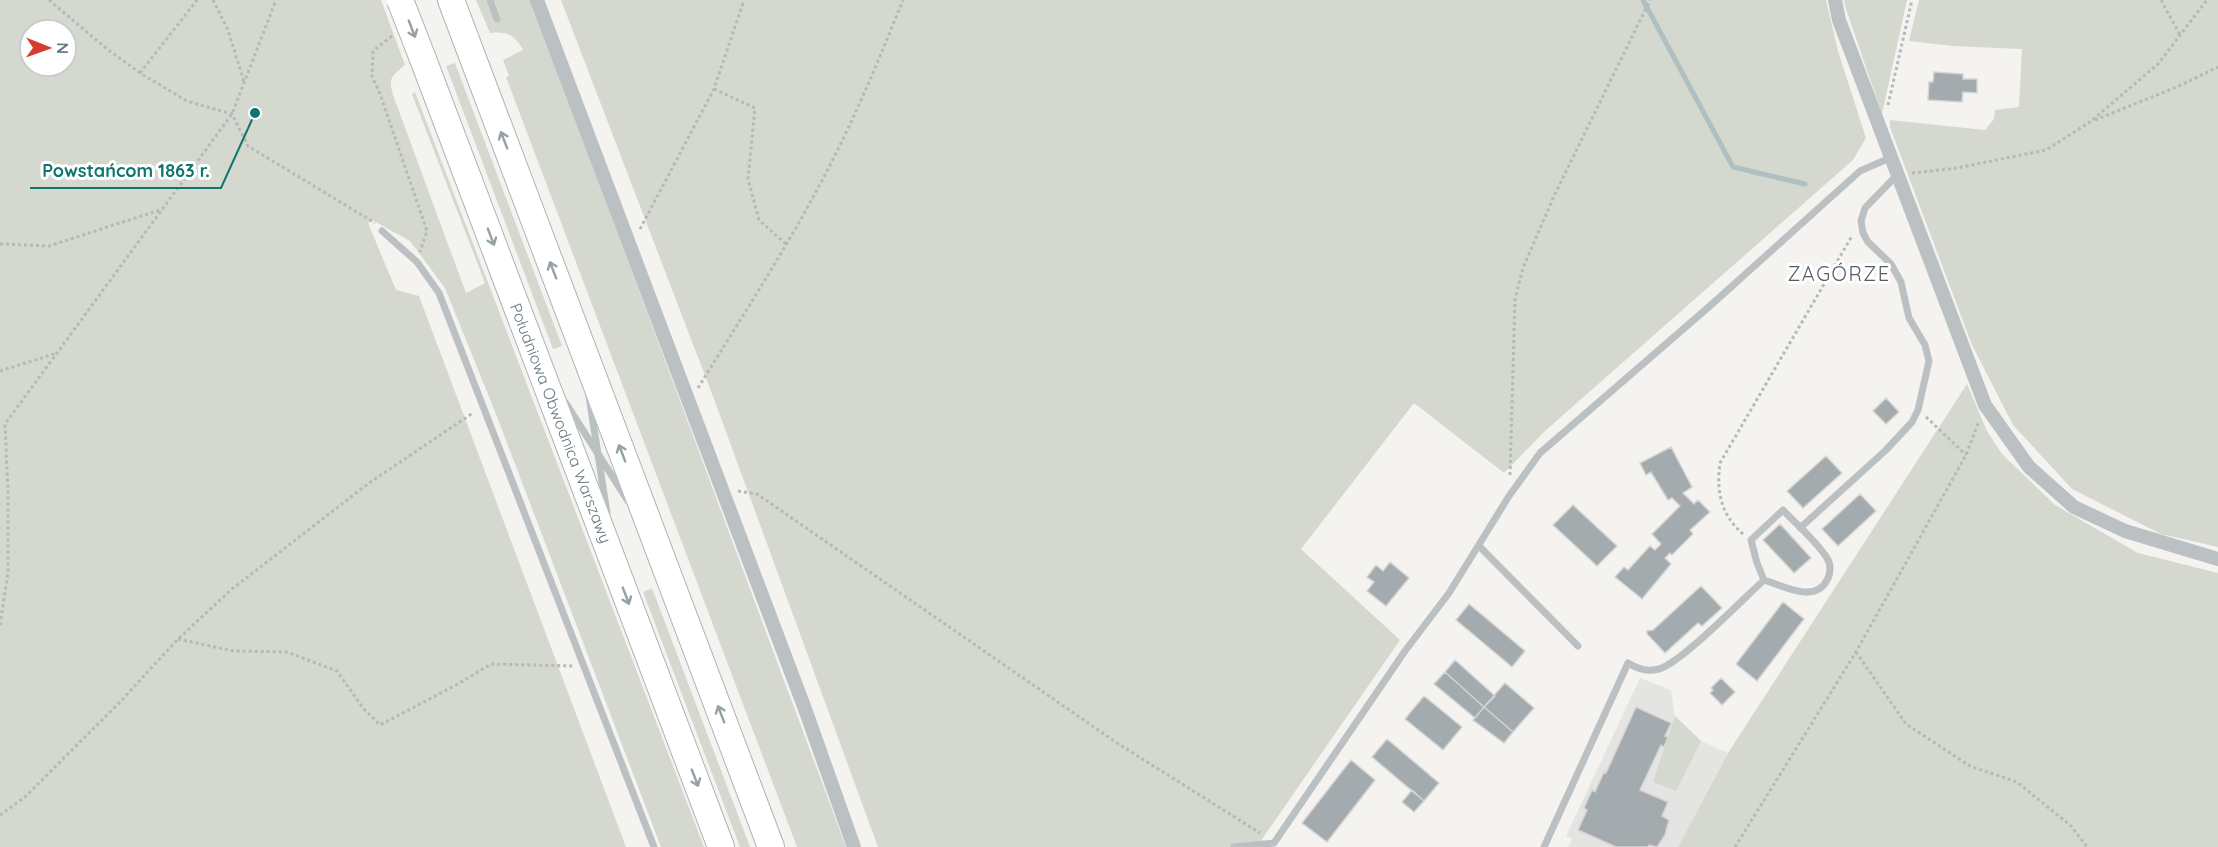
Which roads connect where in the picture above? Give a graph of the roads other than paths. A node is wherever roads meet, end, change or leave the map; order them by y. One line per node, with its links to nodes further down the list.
1 (400, 0): 11 (highway, Południowa Obwodnica Warszawy, one-way to 11, bridge)
2 (451, 0): 10 (highway, one-way to 2)
3 (490, 0): 6 (lane)
4 (537, 0): 26 (street)
5 (1835, 0): 7 (street)
6 (497, 19)
7 (1892, 156): 8 (street); 16 (lane)
8 (1899, 174): 14 (lane); 18 (street)
9 (382, 231): 23 (lane)
10 (580, 341): 12 (lane); 17 (highway, one-way to 10)
11 (536, 357): 12 (lane); 19 (highway, Południowa Obwodnica Warszawy)
12 (597, 453): 13 (lane); 17 (lane)
13 (608, 520)
14 (1800, 528): 20 (lane); 20 (lane)
15 (610, 532): 19 (lane)
16 (1479, 546): 21 (lane); 22 (lane)
17 (658, 548): 25 (highway, one-way to 17)
18 (2218, 559)
19 (615, 566): 24 (highway, Południowa Obwodnica Warszawy, one-way to 24)
20 (1764, 580): 28 (lane)
21 (1578, 646)
22 (1275, 846): 27 (lane)
23 (654, 847)
24 (721, 847)
25 (771, 847)
26 (854, 847)
27 (1234, 847)
28 (1544, 847)

